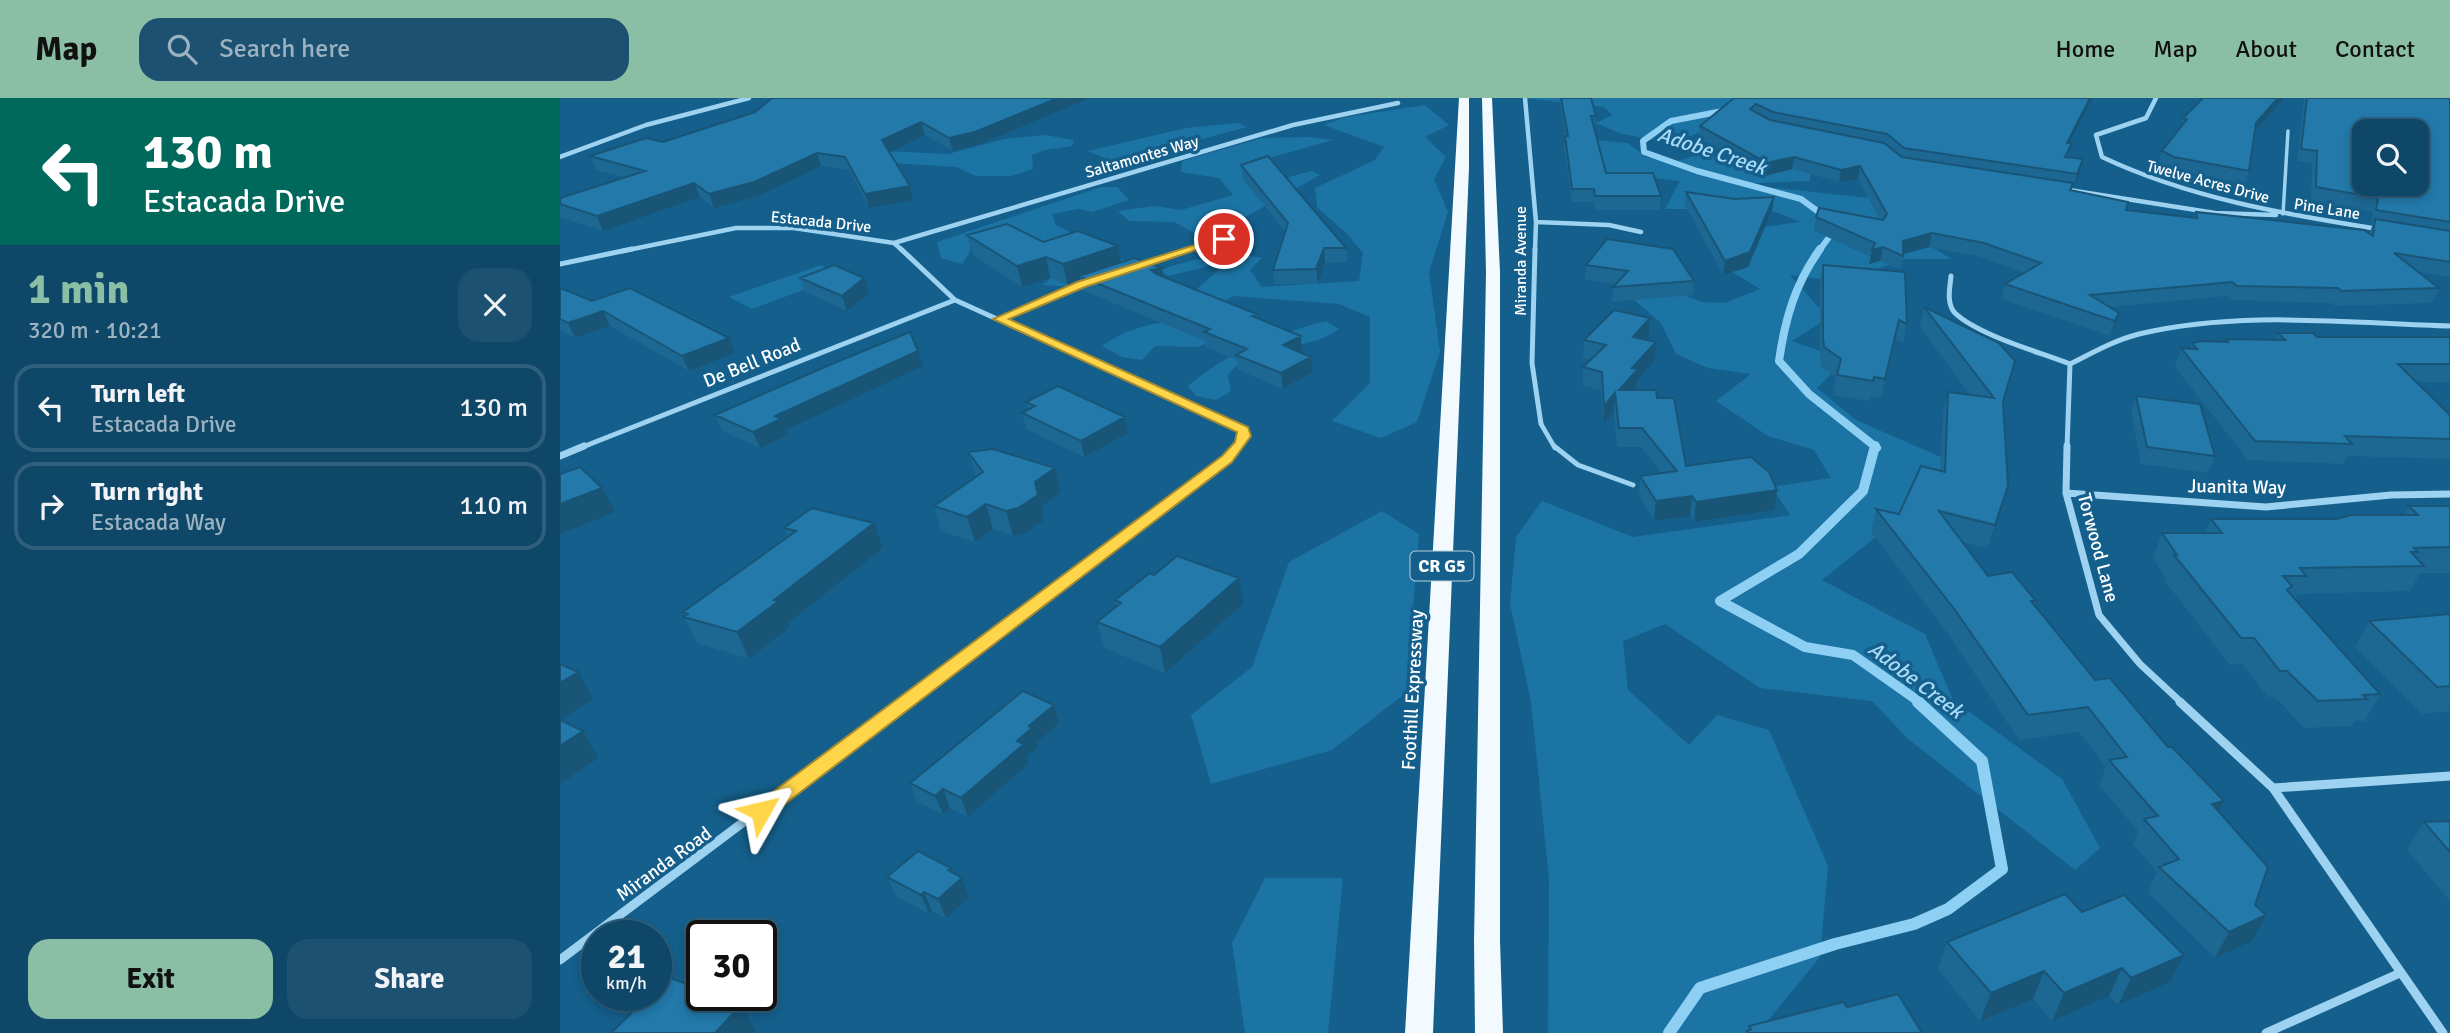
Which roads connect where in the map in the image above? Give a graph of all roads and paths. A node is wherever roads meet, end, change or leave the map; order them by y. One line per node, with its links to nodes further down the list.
1 (749, 98): 8 (street)
2 (1464, 98): 36 (highway, Foothill Expressway / CR G5)
3 (1488, 98): 37 (highway, CR G5)
4 (1525, 98): 11 (street, Miranda Avenue)
5 (2157, 98): 10 (street, Twelve Acres Drive)
6 (1398, 103): 15 (street, Saltamontes Way)
7 (2288, 131): 10 (lane)
8 (560, 157)
9 (2064, 190): 10 (street)
10 (2283, 214): 12 (street, Pine Lane)
11 (1536, 222): 13 (street); 24 (street, Miranda Avenue)
12 (2386, 231)
13 (1641, 232)
14 (1224, 239): 17 (street)
15 (894, 243): 16 (street, Estacada Drive); 20 (street, Estacada Drive)
16 (560, 264)
17 (1133, 268)
18 (1951, 276): 23 (street)
19 (1094, 281): 21 (street)
20 (955, 300): 21 (street, Estacada Drive); 26 (street, De Bell Road)
21 (999, 319): 25 (street, Estacada Drive)
22 (2450, 326): 23 (street)
23 (2070, 364): 28 (street, Torwood Lane)
24 (1541, 424): 27 (lane)
25 (1243, 430): 32 (street, Miranda Road)
26 (560, 456)
27 (1633, 485)
28 (2066, 493): 29 (street, Juanita Way); 31 (street, Torwood Lane)
29 (2450, 494)
30 (2450, 776): 31 (street)
31 (2273, 788): 35 (street, Torwood Lane)
32 (617, 917): 33 (lane); 34 (street, Miranda Road)
33 (620, 920)
34 (560, 960)
35 (2400, 974): 38 (street); 39 (street, Torwood Lane)
36 (1419, 1033)
37 (1489, 1033)
38 (2266, 1033)
39 (2443, 1033)

